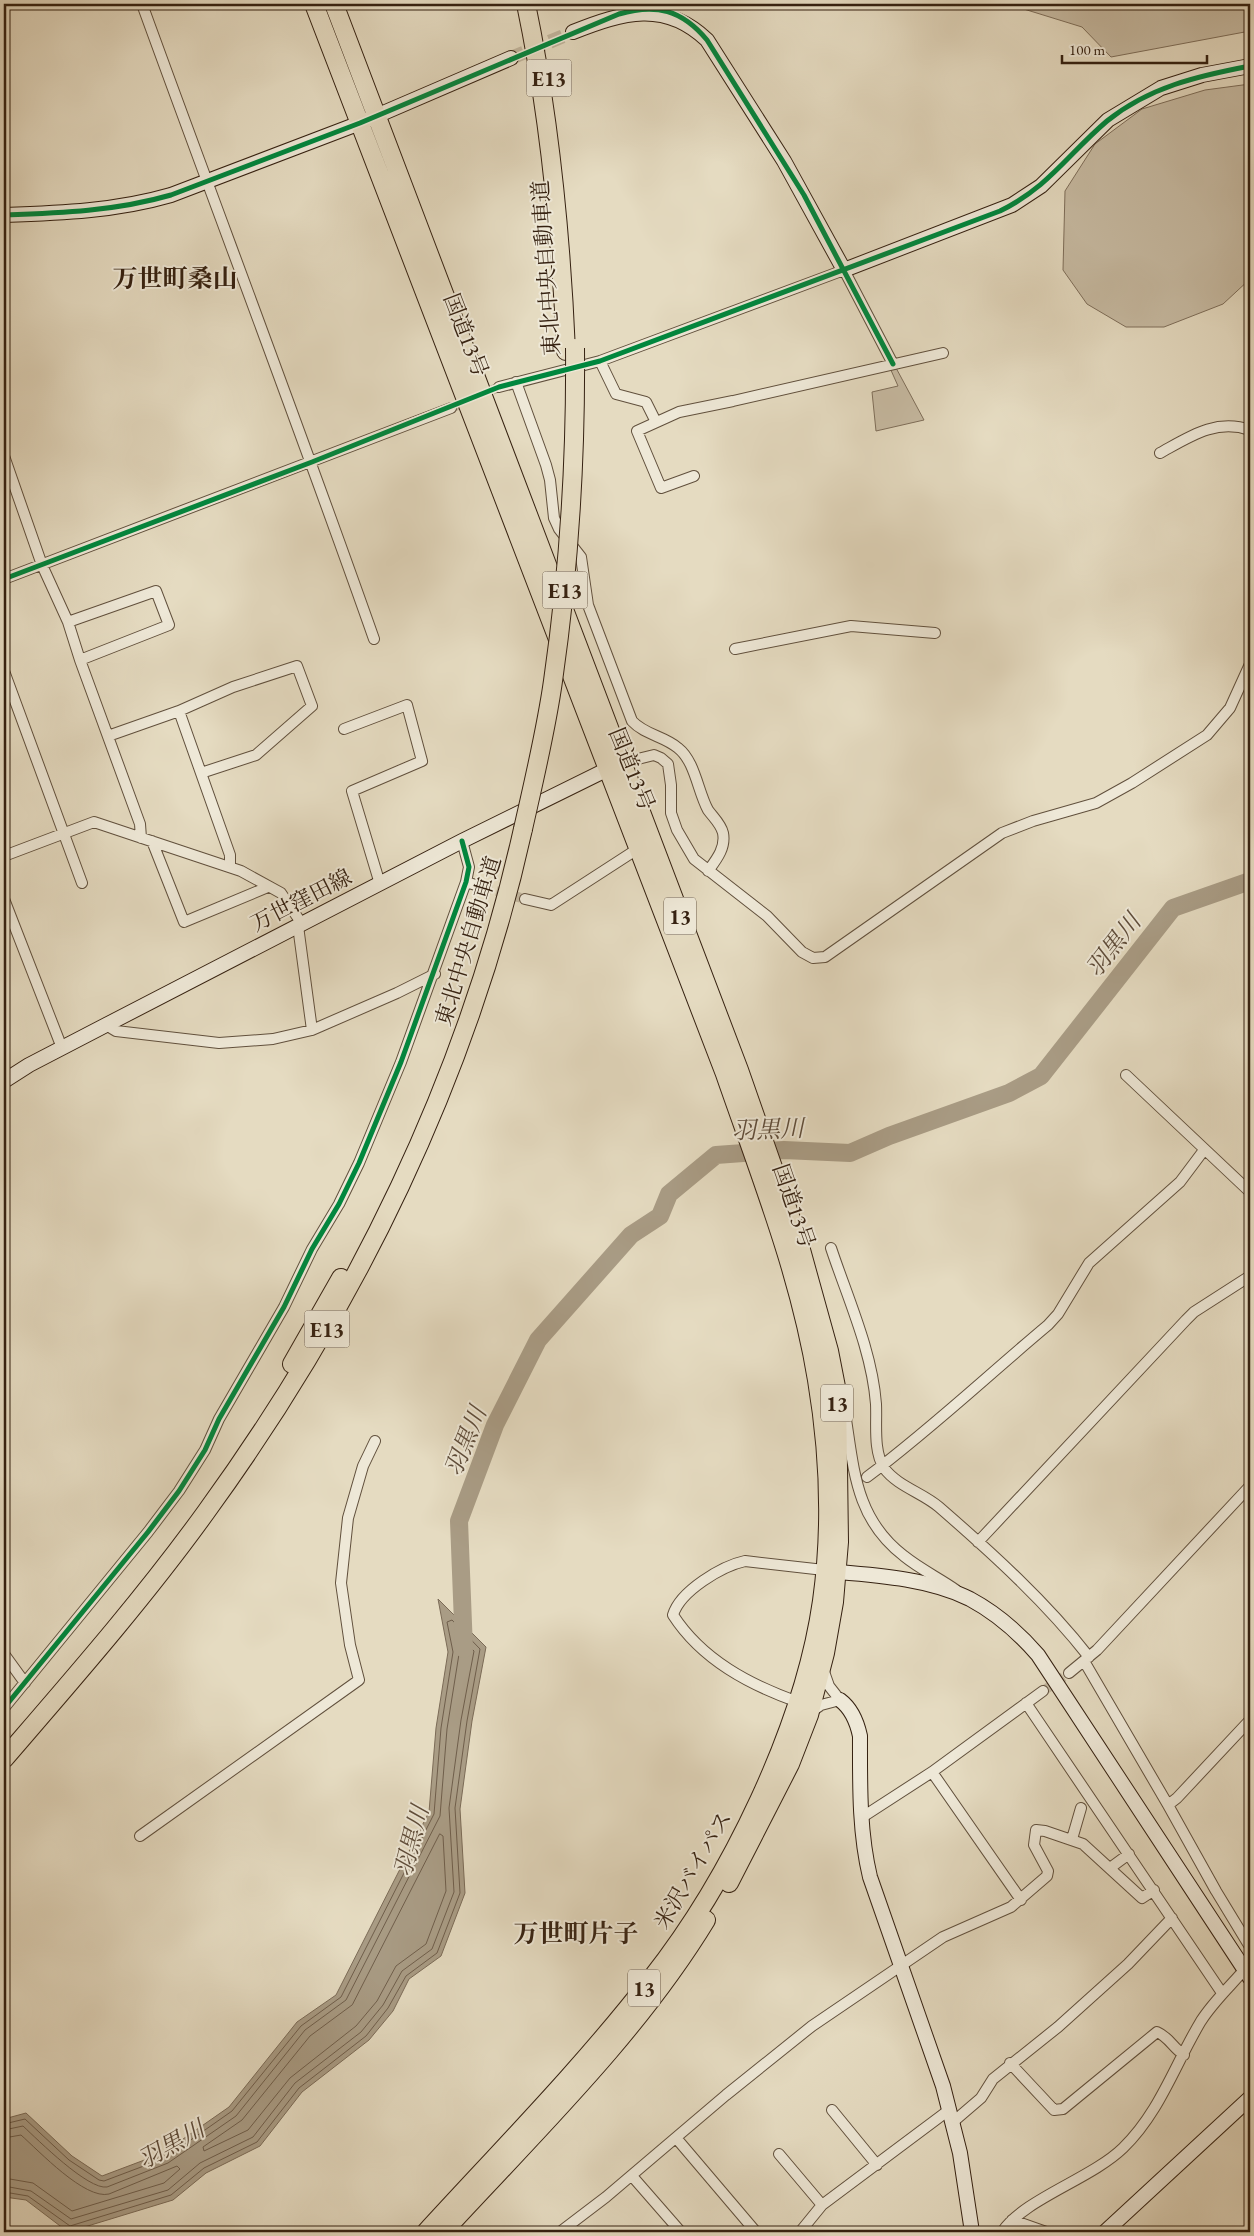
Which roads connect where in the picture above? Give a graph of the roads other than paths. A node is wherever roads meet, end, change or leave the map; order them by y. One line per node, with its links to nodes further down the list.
1 (142, 4): 11 (street)
2 (314, 4): 10 (highway, 国道13号 / 13)
3 (334, 4): 9 (highway, 国道13号 / 13)
4 (526, 4): 14 (highway, 東北中央自動車道 / E13)
5 (536, 4): 14 (highway, 東北中央自動車道 / E13)
6 (573, 32): 13 (street)
7 (511, 58): 9 (street)
8 (1250, 66): 13 (street)
9 (377, 115): 10 (street); 39 (highway, 国道13号 / 13)
10 (360, 123): 11 (street); 39 (highway, 国道13号 / 13)
11 (208, 181): 12 (street); 25 (street)
12 (4, 215)
13 (844, 270): 16 (street); 17 (street)
14 (571, 349): 41 (highway, 東北中央自動車道 / E13, bridge)
15 (942, 353): 17 (street)
16 (600, 361): 18 (street); 21 (street)
17 (893, 364): 21 (street)
18 (516, 382): 19 (street); 49 (street)
19 (499, 387)
20 (451, 408): 25 (street)
21 (656, 422): 26 (street)
22 (1250, 430): 23 (street)
23 (1160, 453)
24 (4, 456): 27 (street)
25 (312, 462): 27 (street); 31 (street)
26 (694, 476)
27 (42, 565): 28 (street); 29 (street)
28 (4, 579)
29 (68, 622): 33 (street); 33 (street)
30 (935, 633): 32 (street)
31 (374, 638)
32 (735, 649)
33 (80, 660): 38 (street)
34 (1250, 664): 49 (street)
35 (4, 671): 42 (street)
36 (179, 711): 38 (street); 40 (street); 40 (street)
37 (344, 729): 52 (street)
38 (108, 736): 43 (street)
39 (614, 766): 45 (street, 万世窪田線); 46 (highway, 国道13号 / 13); 49 (street); 62 (highway, 国道13号 / 13)
40 (201, 773): 48 (street)
41 (518, 829): 89 (highway, 東北中央自動車道 / E13); 90 (highway, 東北中央自動車道 / E13)
42 (64, 834): 43 (street); 47 (street); 51 (street)
43 (141, 838): 44 (street)
44 (152, 841): 48 (street); 53 (street)
45 (462, 841): 50 (street); 52 (street, 万世窪田線)
46 (639, 848): 56 (street); 62 (highway, 国道13号 / 13)
47 (4, 856)
48 (230, 868): 53 (street)
49 (708, 871)
50 (466, 882): 54 (street); 58 (street)
51 (82, 883)
52 (380, 884): 57 (street, 万世窪田線)
53 (268, 887): 57 (street)
54 (482, 887)
55 (4, 899): 61 (street)
56 (525, 899)
57 (300, 925): 59 (street, 万世窪田線); 60 (street)
58 (434, 974): 60 (street); 82 (street)
59 (106, 1025): 60 (street); 61 (street, 万世窪田線)
60 (312, 1030)
61 (62, 1048): 64 (street, 万世窪田線)
62 (732, 1072): 67 (highway, 国道13号 / 13)
63 (1126, 1075): 65 (street)
64 (4, 1081)
65 (1204, 1150): 66 (street); 72 (street)
66 (1250, 1192)
67 (791, 1242): 70 (highway, 国道13号 / 13); 76 (highway, 国道13号 / 13)
68 (830, 1248): 72 (street)
69 (1250, 1276): 75 (street)
70 (833, 1373): 76 (highway, 国道13号 / 13); 77 (street)
71 (375, 1441): 95 (street)
72 (883, 1466): 73 (street); 75 (street)
73 (867, 1477)
74 (1250, 1486): 79 (street)
75 (978, 1542): 79 (street)
76 (831, 1571): 77 (street); 80 (highway, 米沢バイパス / 13); 87 (highway, 米沢バイパス / 13); 87 (street)
77 (969, 1599): 104 (street)
78 (4, 1654): 82 (street)
79 (1086, 1659): 81 (street); 92 (street)
80 (822, 1664): 84 (street); 87 (highway, 米沢バイパス / 13)
81 (1068, 1673)
82 (25, 1683): 86 (street)
83 (1043, 1691): 85 (street)
84 (840, 1700): 87 (street); 94 (street)
85 (1026, 1703): 91 (street); 97 (street)
86 (4, 1708)
87 (803, 1708): 117 (highway, 米沢バイパス / 13); 118 (highway, 米沢バイパス / 13)
88 (1250, 1720): 92 (street)
89 (4, 1744)
90 (4, 1759)
91 (932, 1772): 94 (street); 100 (street)
92 (1168, 1805): 102 (street)
93 (1081, 1808): 96 (street)
94 (861, 1818): 103 (street)
95 (140, 1836)
96 (1072, 1839): 98 (street); 100 (street)
97 (1129, 1854): 98 (street); 99 (street)
98 (1110, 1868): 99 (street)
99 (1154, 1890): 101 (street)
100 (1021, 1900): 103 (street)
101 (1172, 1918): 105 (street); 107 (street)
102 (1250, 1947)
103 (900, 1966): 110 (street); 111 (street)
104 (1249, 1970): 105 (street)
105 (1222, 1994): 106 (street)
106 (1184, 2055): 107 (street); 116 (street)
107 (1010, 2063): 110 (street)
108 (1250, 2098): 126 (street)
109 (832, 2110): 113 (street)
110 (951, 2116): 113 (street); 123 (street)
111 (677, 2139): 114 (street); 121 (street)
112 (779, 2154): 115 (street)
113 (877, 2165): 115 (street)
114 (632, 2176): 119 (street); 120 (street)
115 (822, 2205): 122 (street)
116 (1012, 2220): 124 (street); 125 (street)
117 (426, 2232)
118 (443, 2232)
119 (560, 2232)
120 (680, 2232)
121 (756, 2232)
122 (800, 2232)
123 (972, 2232)
124 (1002, 2232)
125 (1046, 2232)
126 (1105, 2232)

